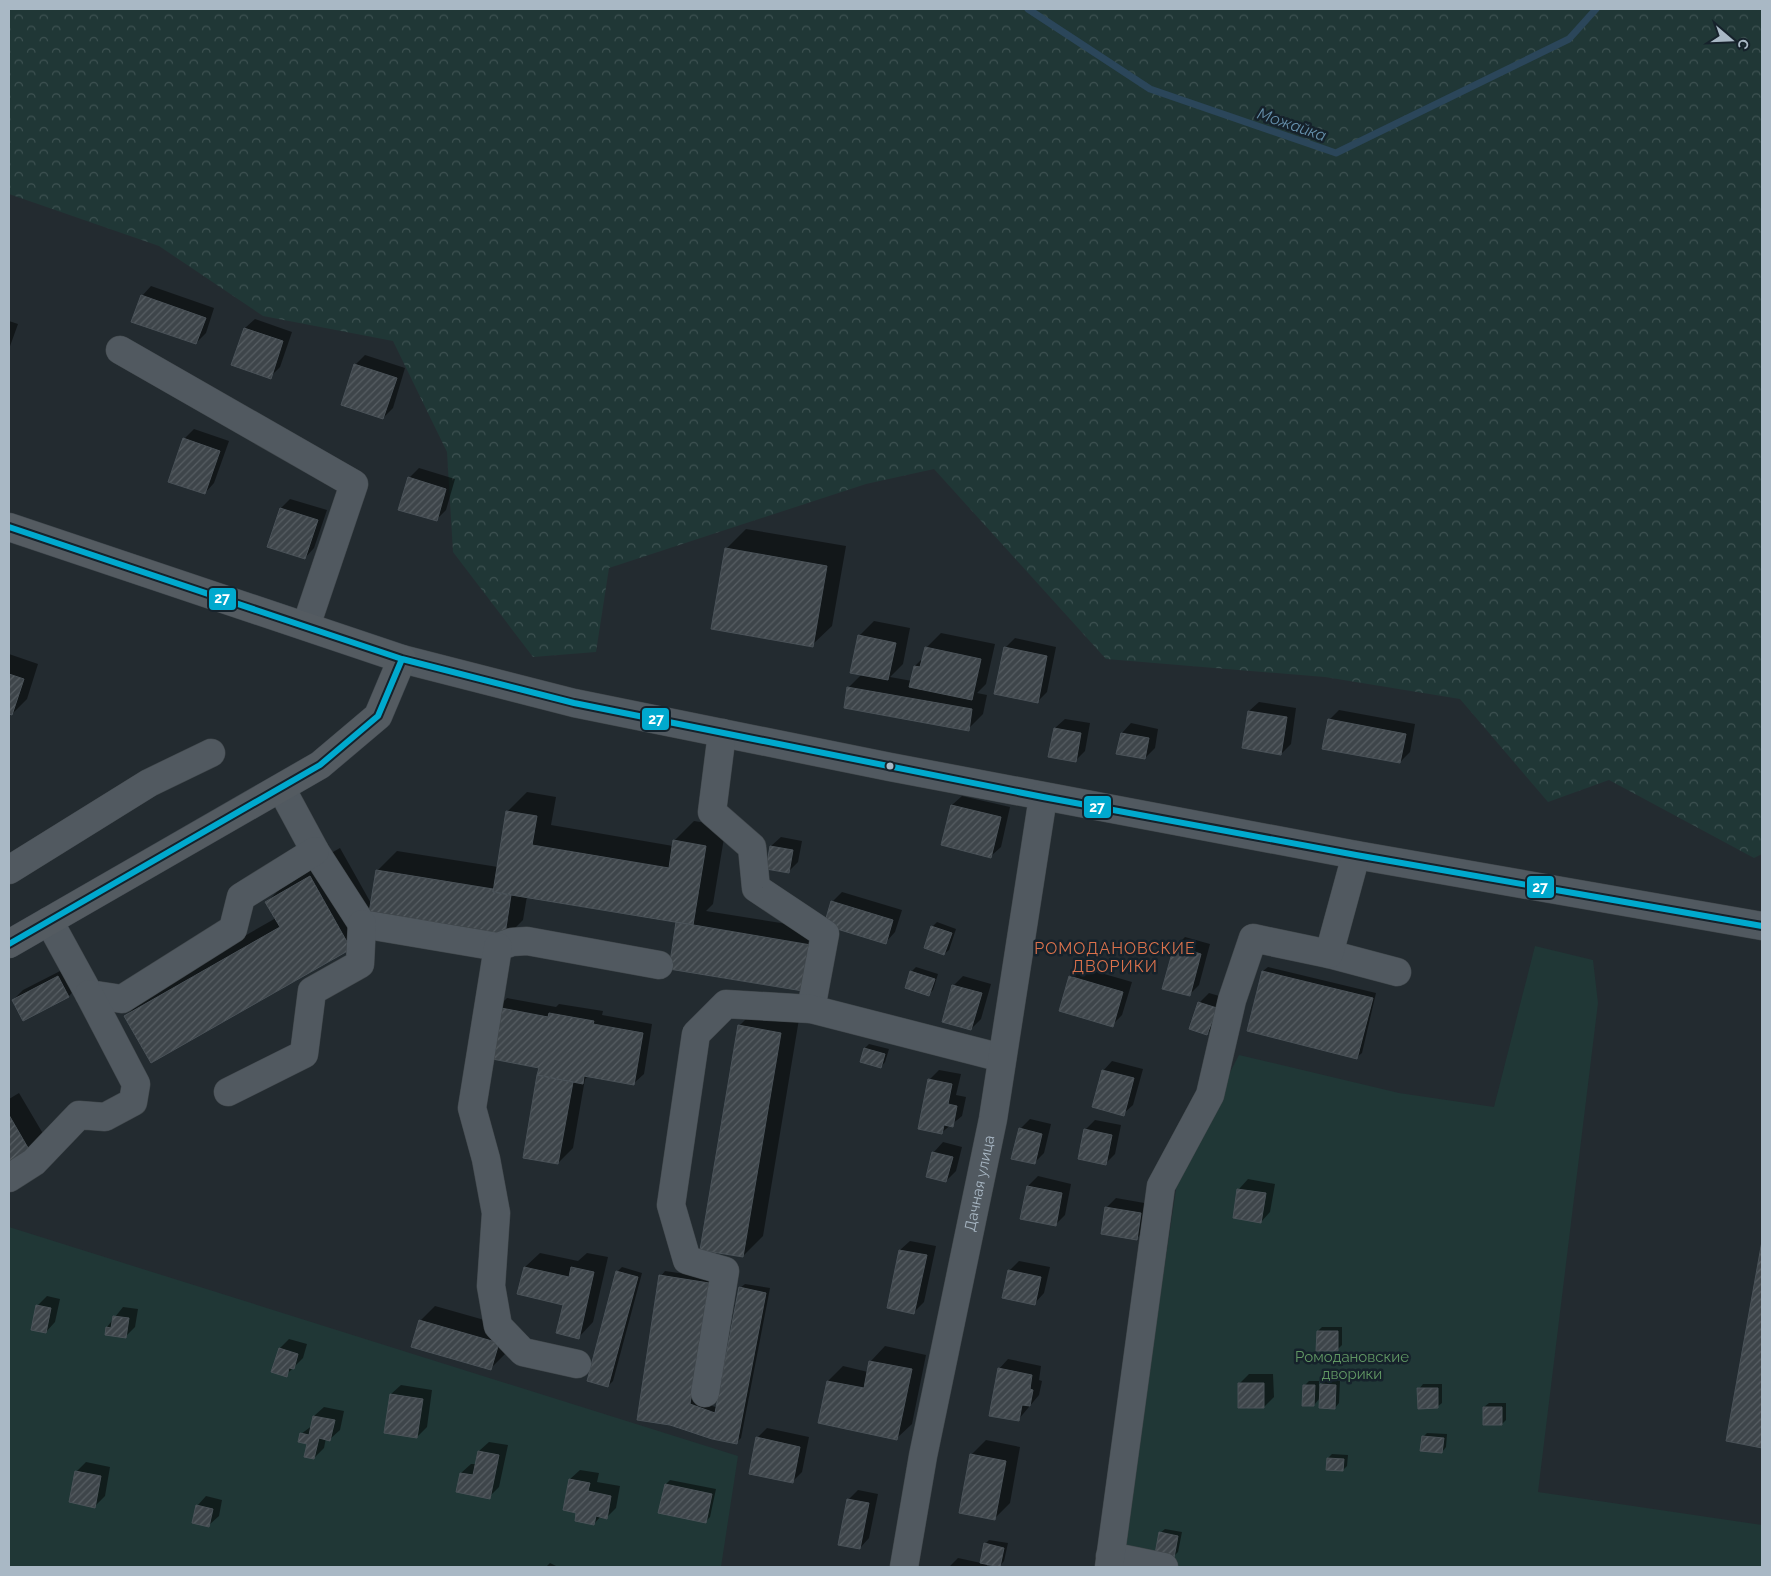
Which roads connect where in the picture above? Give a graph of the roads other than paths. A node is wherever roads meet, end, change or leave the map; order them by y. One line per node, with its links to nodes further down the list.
1 (120, 350): 3 (street)
2 (9, 527): 3 (main road)
3 (306, 626): 4 (main road)
4 (402, 659): 5 (street); 7 (main road)
5 (722, 733): 8 (street); 21 (street)
6 (211, 753): 11 (street)
7 (280, 788): 9 (street); 12 (main road)
8 (1043, 797): 10 (street); 22 (street, Дачная улица)
9 (315, 851): 13 (street); 20 (street)
10 (1356, 855): 14 (street); 17 (street)
11 (9, 870)
12 (49, 921): 15 (main road); 20 (street)
13 (362, 924): 16 (street); 23 (street)
14 (1762, 926)
15 (9, 944)
16 (498, 947): 18 (street); 25 (street)
17 (1329, 954): 19 (street); 27 (street)
18 (659, 964)
19 (1398, 972)
20 (89, 994): 24 (street)
21 (811, 1009): 22 (street); 26 (street)
22 (1002, 1058): 28 (street, Дачная улица)
23 (228, 1092)
24 (9, 1178)
25 (577, 1364)
26 (705, 1394)
27 (1109, 1562): 29 (street)
28 (904, 1567)
29 (1164, 1567)

